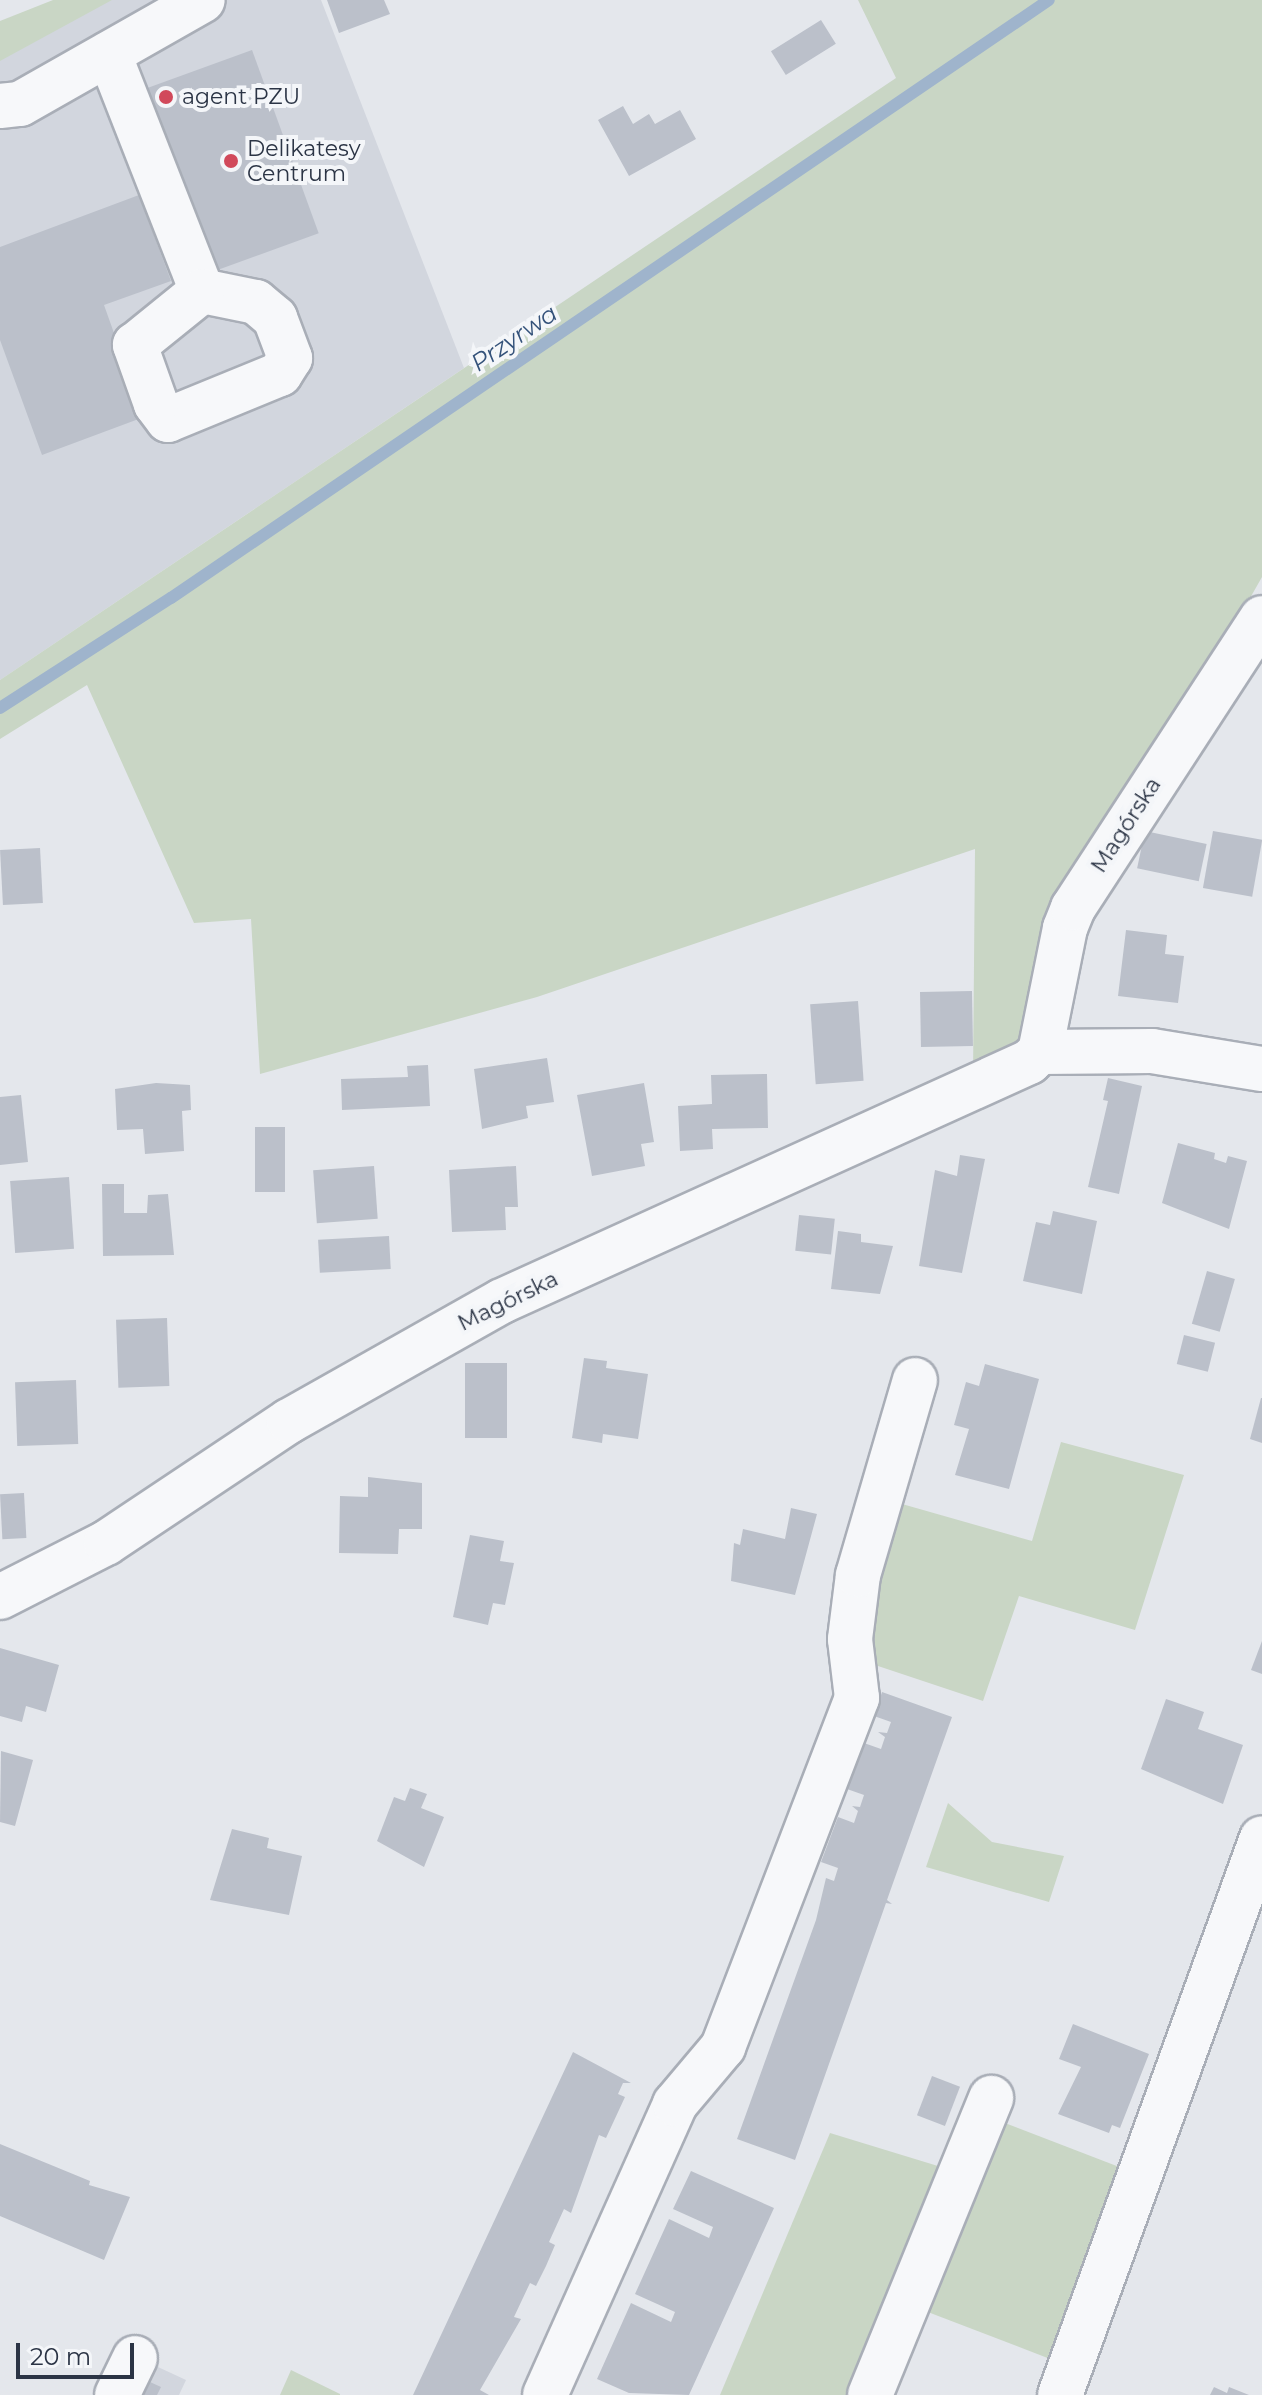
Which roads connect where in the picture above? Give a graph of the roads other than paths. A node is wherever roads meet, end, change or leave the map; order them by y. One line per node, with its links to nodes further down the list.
1 (203, 0): 2 (street)
2 (109, 54): 3 (street); 4 (street)
3 (0, 106)
4 (202, 291)
5 (1262, 618): 6 (street, Magórska)
6 (1040, 1052): 7 (street, Magórska); 9 (street, Magórska)
7 (1262, 1069)
8 (915, 1380): 12 (street)
9 (0, 1597)
10 (1262, 1838): 14 (street)
11 (991, 2098): 13 (street)
12 (545, 2395)
13 (870, 2395)
14 (1060, 2395)

